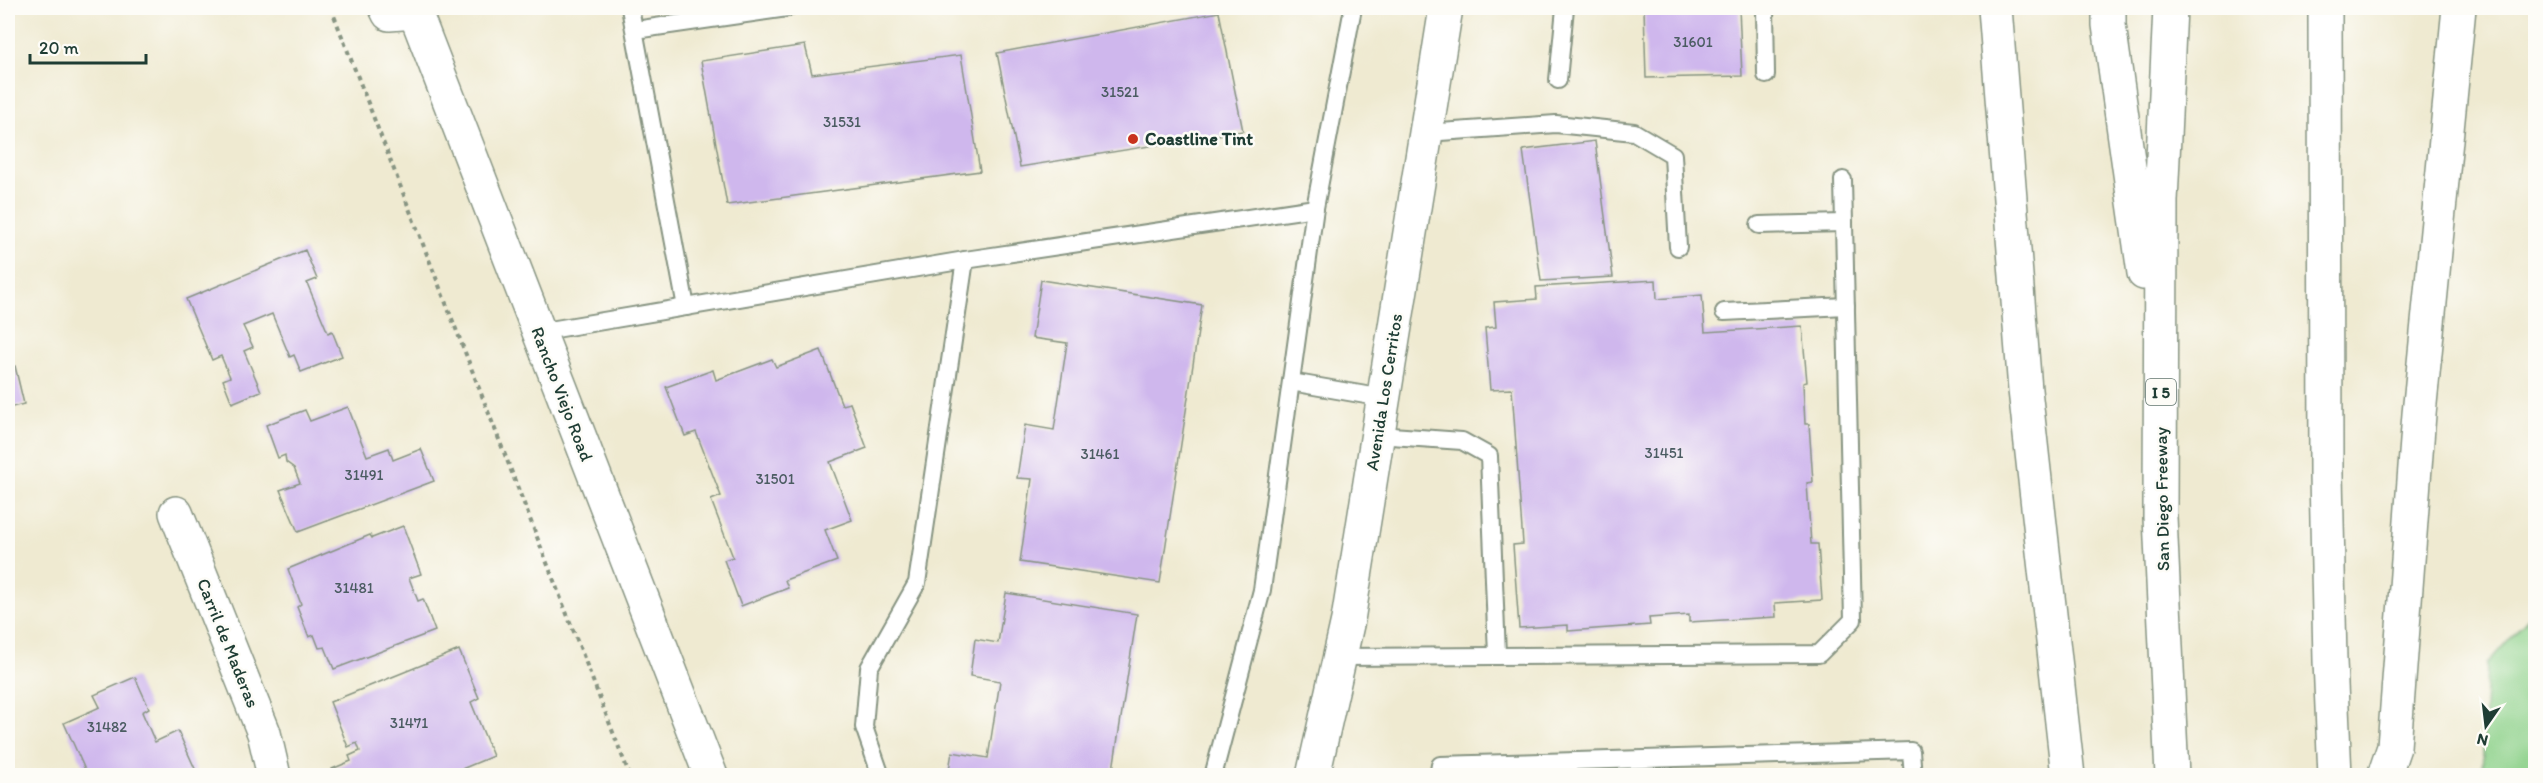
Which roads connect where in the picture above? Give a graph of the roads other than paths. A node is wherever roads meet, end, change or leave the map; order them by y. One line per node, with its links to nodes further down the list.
1 (630, 8): 13 (lane)
2 (787, 8): 13 (lane)
3 (1353, 8): 18 (lane)
4 (1446, 8): 16 (main road, Avenida Los Cerritos)
5 (1565, 8): 15 (lane)
6 (1765, 8): 14 (lane)
7 (1995, 8): 41 (main road)
8 (2109, 8): 28 (main road)
9 (2170, 8): 28 (main road, San Diego Freeway / I 5)
10 (2325, 8): 43 (main road)
11 (2459, 8): 44 (main road)
12 (406, 9): 26 (main road, Rancho Viejo Road)
13 (635, 30): 24 (lane)
14 (1766, 75)
15 (1558, 80)
16 (1426, 133): 21 (lane); 29 (main road, Avenida Los Cerritos)
17 (1843, 180): 19 (lane)
18 (1315, 208): 22 (lane); 27 (lane)
19 (1844, 223): 20 (lane); 23 (lane)
20 (1759, 225)
21 (1678, 247)
22 (965, 260): 24 (lane); 36 (lane)
23 (1846, 306): 25 (lane); 32 (lane)
24 (686, 307): 26 (lane)
25 (1724, 312)
26 (538, 332): 35 (main road, Rancho Viejo Road)
27 (1291, 382): 29 (lane); 37 (lane)
28 (2161, 393): 42 (main road, San Diego Freeway / I 5)
29 (1383, 398): 30 (main road, Avenida Los Cerritos)
30 (1377, 435): 32 (lane); 33 (main road, Avenida Los Cerritos)
31 (176, 513): 34 (main road, Carril de Maderas)
32 (1497, 656): 33 (lane)
33 (1339, 657): 38 (main road, Avenida Los Cerritos)
34 (274, 776)
35 (711, 776)
36 (882, 776)
37 (1213, 776)
38 (1313, 776)
39 (1438, 776): 40 (lane)
40 (1913, 776)
41 (2068, 776)
42 (2172, 776)
43 (2335, 776)
44 (2384, 776)

